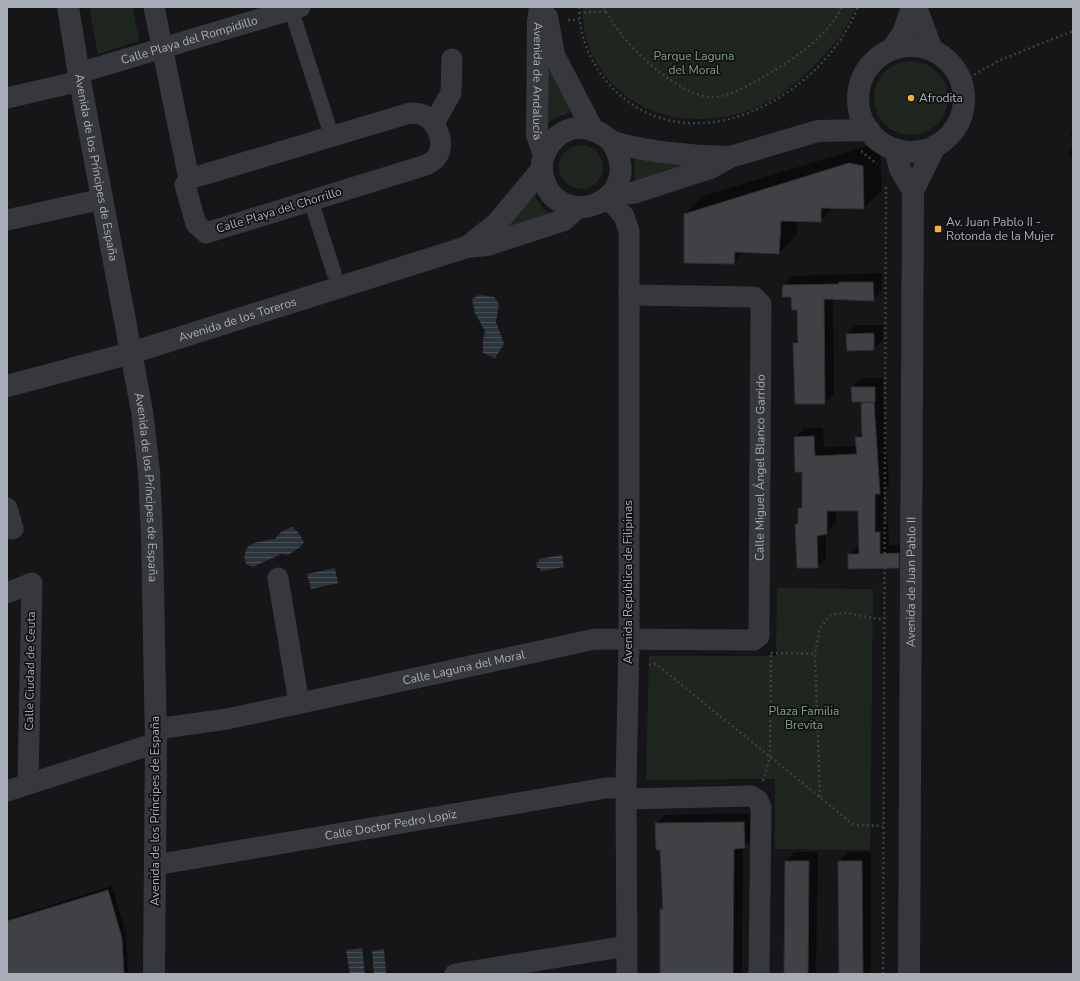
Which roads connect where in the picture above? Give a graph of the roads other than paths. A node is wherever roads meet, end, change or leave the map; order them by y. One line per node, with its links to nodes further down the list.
1 (68, 7): 12 (street, Avenida de los Príncipes de España)
2 (154, 7): 8 (street)
3 (540, 7): 24 (street, Avenida de Andalucía)
4 (546, 7): 16 (street, Avenida de Andalucía)
5 (912, 7): 9 (street)
6 (916, 7): 10 (street)
7 (297, 8): 8 (street, Calle Playa del Rompidillo); 18 (street)
8 (163, 48): 12 (street, Calle Playa del Rompidillo); 25 (street)
9 (892, 49): 10 (street); 14 (street)
10 (932, 50): 21 (street)
11 (452, 59): 15 (street)
12 (79, 77): 13 (street, Calle Playa del Rompidillo); 28 (street, Avenida de los Príncipes de España)
13 (7, 98)
14 (858, 98): 17 (street); 19 (street)
15 (434, 123): 18 (street); 29 (street, Calle Playa del Chorrillo)
16 (593, 130): 20 (street); 24 (street)
17 (818, 131): 19 (street); 23 (street)
18 (332, 137): 25 (street)
19 (862, 138): 22 (street)
20 (611, 141): 23 (street); 27 (street)
21 (935, 146): 22 (street); 26 (street, Avenida de Juan Pablo II)
22 (895, 149): 26 (street)
23 (730, 157): 27 (street)
24 (543, 162): 30 (street); 32 (street, Avenida de los Toreros)
25 (189, 179): 29 (street, Calle Playa del Chorrillo)
26 (913, 191): 53 (street, Avenida de Juan Pablo II)
27 (610, 196): 30 (street); 34 (street, Avenida República de Filipinas)
28 (102, 199): 31 (street); 35 (street, Avenida de los Príncipes de España)
29 (311, 201): 33 (street)
30 (578, 208): 32 (street, Avenida de los Toreros)
31 (7, 220)
32 (466, 247): 35 (street, Avenida de los Toreros)
33 (334, 274)
34 (629, 295): 41 (street, Avenida República de Filipinas); 41 (street, Calle Miguel Ángel Blanco Garrido)
35 (131, 353): 36 (street, Avenida de los Toreros); 43 (street, Avenida de los Príncipes de España)
36 (7, 386)
37 (7, 508): 38 (street)
38 (13, 529)
39 (278, 578): 42 (street)
40 (7, 593): 44 (street, Calle Ciudad de Ceuta)
41 (629, 639): 42 (street, Calle Laguna del Moral); 46 (street, Avenida República de Filipinas)
42 (299, 703): 43 (street, Calle Laguna del Moral)
43 (156, 736): 44 (street, Calle Laguna del Moral); 47 (street, Avenida de los Príncipes de España)
44 (28, 784): 45 (street, Calle Laguna del Moral)
45 (7, 791)
46 (626, 794): 47 (street, Calle Doctor Pedro Lopiz); 48 (street, Avenida República de Filipinas); 52 (street, Calle Doctor Pedro Lopiz)
47 (155, 865): 49 (street, Avenida de los Príncipes de España)
48 (627, 946): 50 (street); 51 (street, Avenida República de Filipinas)
49 (154, 974)
50 (455, 974)
51 (627, 974)
52 (759, 974)
53 (909, 974)

